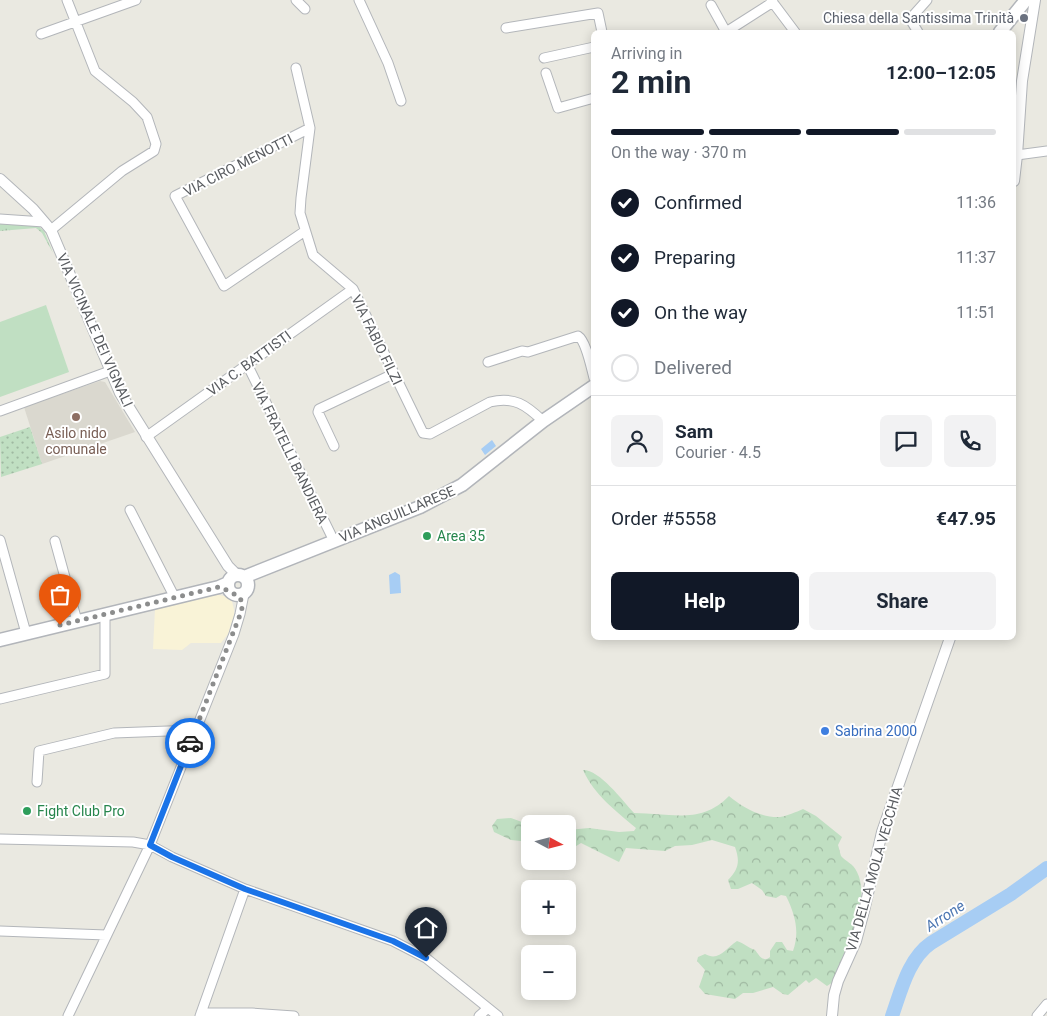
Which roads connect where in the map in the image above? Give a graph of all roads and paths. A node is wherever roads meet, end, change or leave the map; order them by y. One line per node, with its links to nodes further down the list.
1 (67, 0): 11 (street)
2 (136, 0): 11 (street)
3 (296, 0): 10 (street)
4 (359, 0): 25 (street)
5 (928, 0): 17 (street)
6 (1026, 0): 18 (main road)
7 (1035, 0): 28 (street)
8 (772, 1): 15 (street); 16 (street)
9 (711, 4): 14 (street)
10 (305, 9)
11 (74, 22): 19 (street); 33 (street)
12 (506, 28): 13 (street)
13 (602, 30)
14 (725, 30)
15 (729, 30)
16 (794, 30)
17 (917, 30)
18 (1002, 30)
19 (41, 34)
20 (591, 48): 21 (street)
21 (544, 58)
22 (296, 68): 26 (street, VIA FABIO FILZI)
23 (546, 73): 24 (street)
24 (591, 99)
25 (401, 101)
26 (310, 128): 34 (street, VIA FABIO FILZI); 34 (street, VIA CIRO MENOTTI)
27 (1047, 151): 28 (street)
28 (1017, 154): 29 (street)
29 (1016, 163)
30 (0, 179): 32 (street, VIA VICINALE DEI VIGNALI)
31 (0, 219): 32 (street)
32 (44, 222): 33 (street, VIA VICINALE DEI VIGNALI)
33 (51, 230): 39 (street, VIA VICINALE DEI VIGNALI)
34 (305, 231): 35 (street, VIA FABIO FILZI)
35 (353, 289): 37 (street, VIA C. BATTISTI); 40 (street, VIA FABIO FILZI)
36 (488, 362): 38 (street)
37 (247, 364): 44 (street, VIA C. BATTISTI); 49 (street, VIA FRATELLI BANDIERA)
38 (591, 368)
39 (110, 371): 42 (street); 44 (street, VIA VICINALE DEI VIGNALI)
40 (393, 374): 43 (street, VIA FABIO FILZI); 45 (street)
41 (591, 388): 43 (main road, VIA ANGUILLARESE)
42 (0, 411)
43 (543, 421): 49 (main road, VIA ANGUILLARESE)
44 (146, 437): 50 (street, VIA VICINALE DEI VIGNALI)
45 (334, 446)
46 (130, 510): 51 (street)
47 (0, 540): 54 (street)
48 (55, 541): 53 (street)
49 (334, 541): 50 (main road, VIA ANGUILLARESE)
50 (235, 585): 51 (main road, VIA ANGUILLARESE); 58 (street)
51 (175, 598): 52 (main road, VIA ANGUILLARESE)
52 (105, 615): 53 (main road, VIA ANGUILLARESE); 57 (street)
53 (77, 621): 54 (main road, VIA ANGUILLARESE)
54 (26, 633): 55 (main road, VIA ANGUILLARESE)
55 (0, 640)
56 (949, 640): 72 (street, VIA DELLA MOLA VECCHIA)
57 (0, 699)
58 (195, 730): 59 (street); 61 (street)
59 (38, 782)
60 (0, 839): 61 (street)
61 (150, 845): 62 (street); 64 (street)
62 (245, 889): 66 (street); 67 (street)
63 (0, 932): 64 (street)
64 (106, 935): 68 (street)
65 (1047, 1004): 73 (street)
66 (488, 1008): 70 (street); 71 (street)
67 (201, 1015): 69 (street)
68 (68, 1016)
69 (294, 1016)
70 (479, 1016)
71 (498, 1016)
72 (832, 1016)
73 (1037, 1016)

